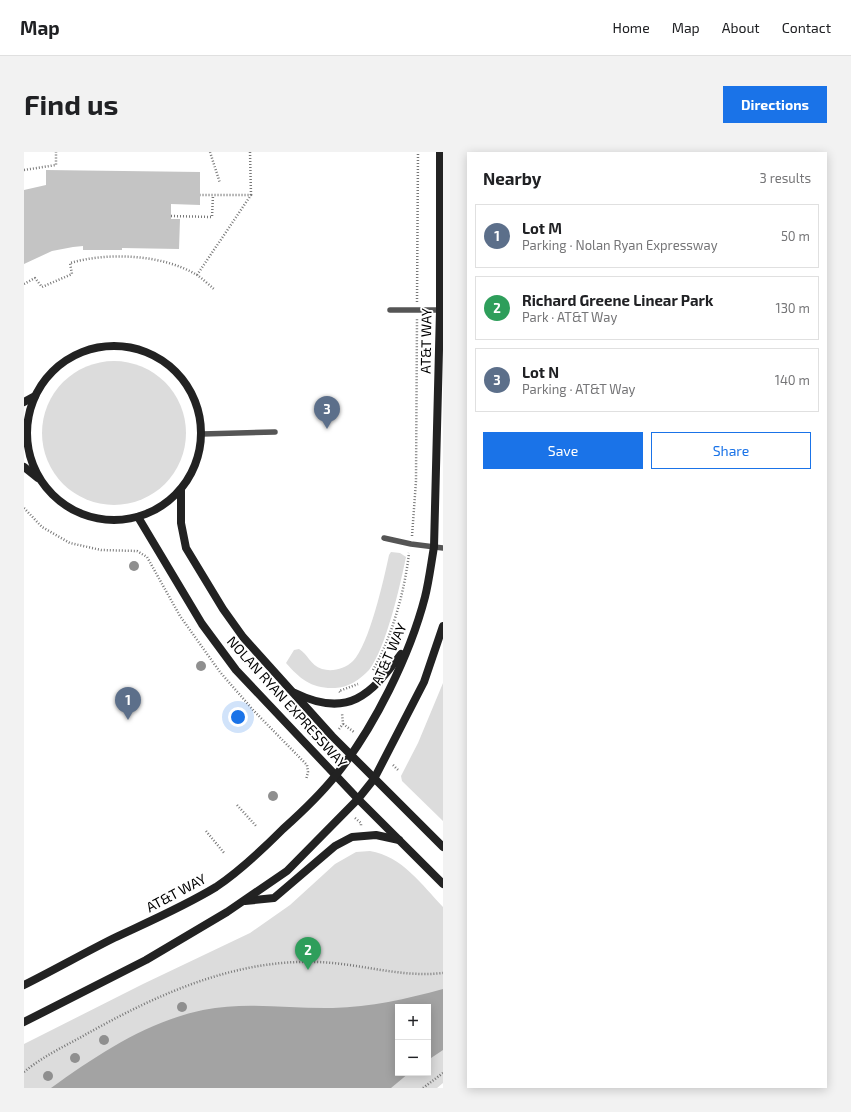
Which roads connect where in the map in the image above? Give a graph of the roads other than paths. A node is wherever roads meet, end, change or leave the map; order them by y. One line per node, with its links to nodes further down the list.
1 (440, 152): 3 (main road, AT&T WAY)
2 (390, 310): 3 (lane)
3 (441, 310): 13 (main road, AT&T WAY)
4 (35, 396): 5 (main road); 7 (main road); 9 (main road)
5 (24, 402)
6 (276, 432): 7 (lane)
7 (202, 434): 10 (main road)
8 (24, 467): 9 (main road)
9 (39, 478): 11 (main road)
10 (181, 490): 11 (main road); 17 (main road, NOLAN RYAN EXPRESSWAY)
11 (138, 517): 19 (main road, NOLAN RYAN EXPRESSWAY)
12 (384, 538): 13 (lane)
13 (434, 547): 14 (lane); 16 (main road, AT&T WAY)
14 (443, 548)
15 (443, 626): 20 (main road)
16 (411, 640): 17 (main road); 18 (main road, AT&T WAY)
17 (289, 691): 18 (main road, NOLAN RYAN EXPRESSWAY)
18 (351, 755): 19 (main road, AT&T WAY); 20 (main road, NOLAN RYAN EXPRESSWAY)
19 (336, 776): 21 (main road, NOLAN RYAN EXPRESSWAY); 26 (main road, AT&T WAY)
20 (374, 779): 21 (main road); 23 (main road, NOLAN RYAN EXPRESSWAY)
21 (358, 799): 22 (main road, NOLAN RYAN EXPRESSWAY); 25 (main road)
22 (399, 840): 24 (main road, NOLAN RYAN EXPRESSWAY); 25 (main road)
23 (443, 847)
24 (443, 884)
25 (244, 901): 27 (main road)
26 (24, 985)
27 (24, 1022)

